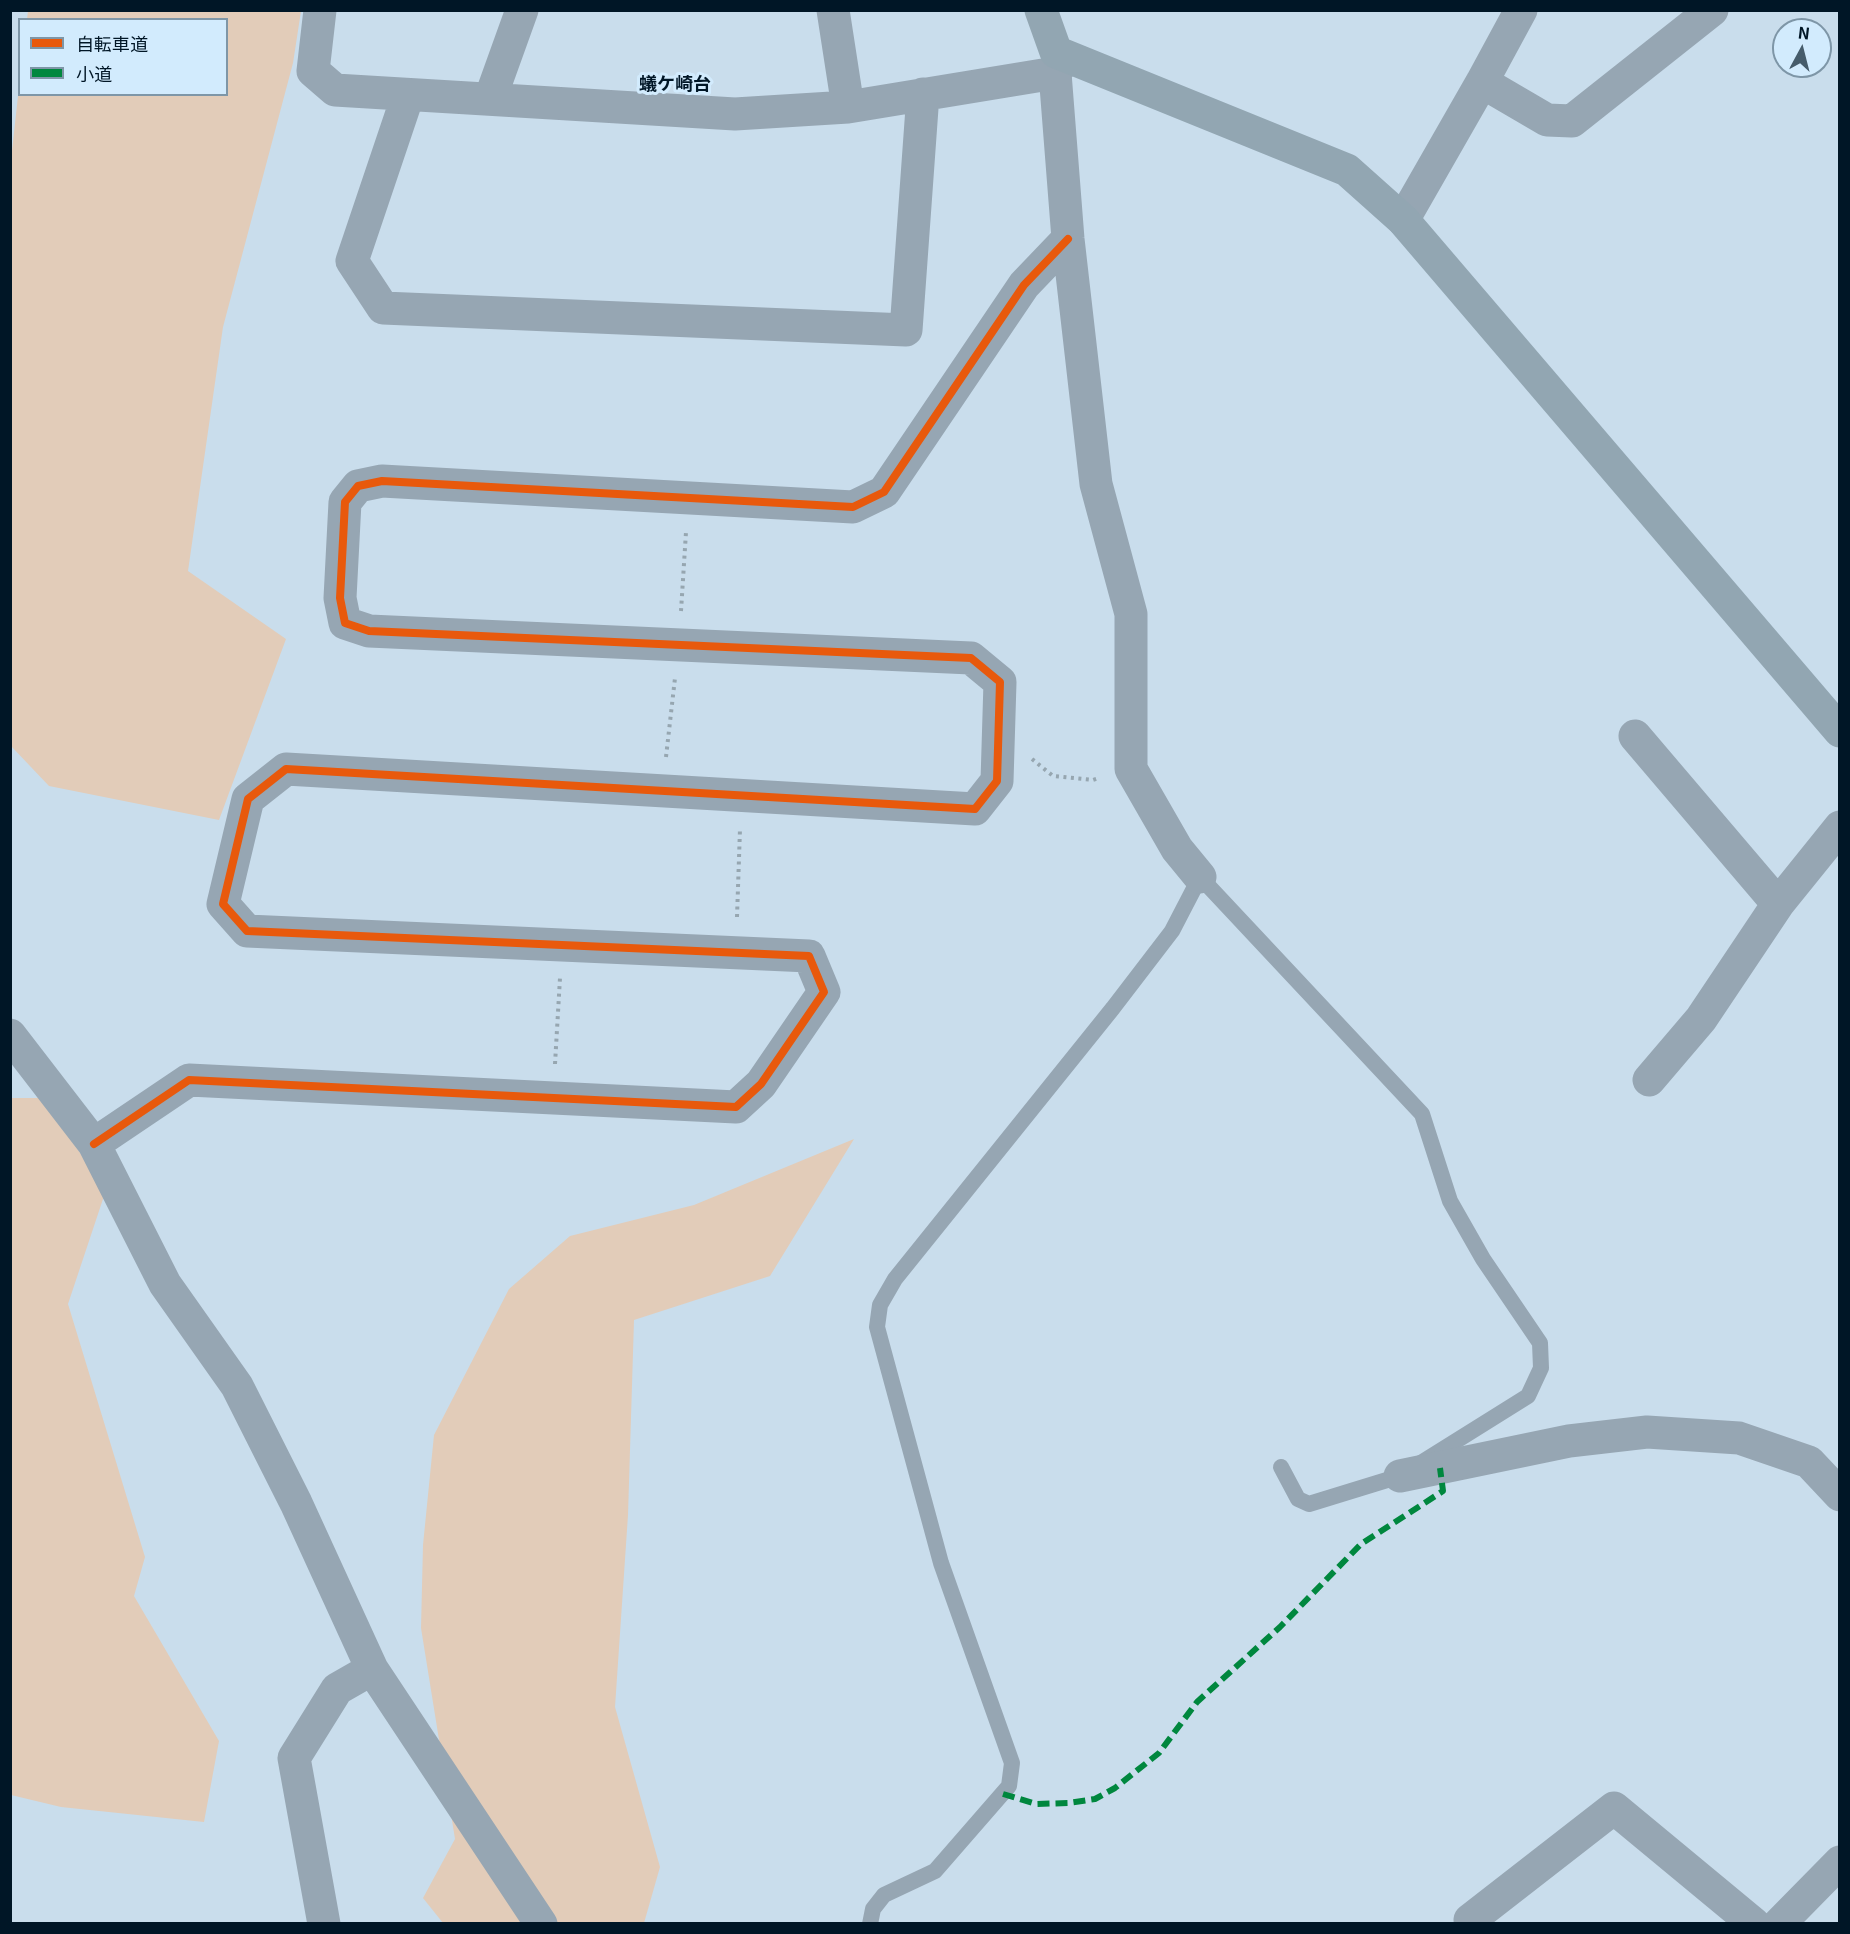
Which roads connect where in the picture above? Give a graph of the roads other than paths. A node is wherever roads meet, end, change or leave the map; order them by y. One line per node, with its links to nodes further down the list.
1 (320, 10): 10 (street)
2 (522, 10): 11 (street)
3 (832, 10): 12 (street)
4 (1041, 10): 7 (street)
5 (1521, 10): 8 (street)
6 (1712, 10): 8 (street)
7 (1060, 65): 9 (street); 13 (street); 14 (street)
8 (1482, 82): 13 (street)
9 (923, 94): 10 (street); 12 (street)
10 (408, 95): 11 (street)
11 (490, 99): 12 (street)
12 (848, 107)
13 (1403, 220): 15 (street)
14 (1068, 239): 18 (street); 22 (street)
15 (1839, 731)
16 (1635, 736): 19 (street)
17 (1839, 827): 19 (street)
18 (1200, 877): 24 (lane); 31 (lane)
19 (1778, 904): 21 (street)
20 (10, 1035): 22 (street)
21 (1649, 1080)
22 (94, 1144): 26 (street)
23 (1281, 1467): 24 (lane)
24 (1400, 1476): 25 (street)
25 (1839, 1495)
26 (372, 1669): 29 (street); 30 (street)
27 (1839, 1862): 33 (street)
28 (1470, 1920): 32 (street)
29 (324, 1923)
30 (541, 1923)
31 (870, 1923)
32 (1754, 1923)
33 (1779, 1923)

